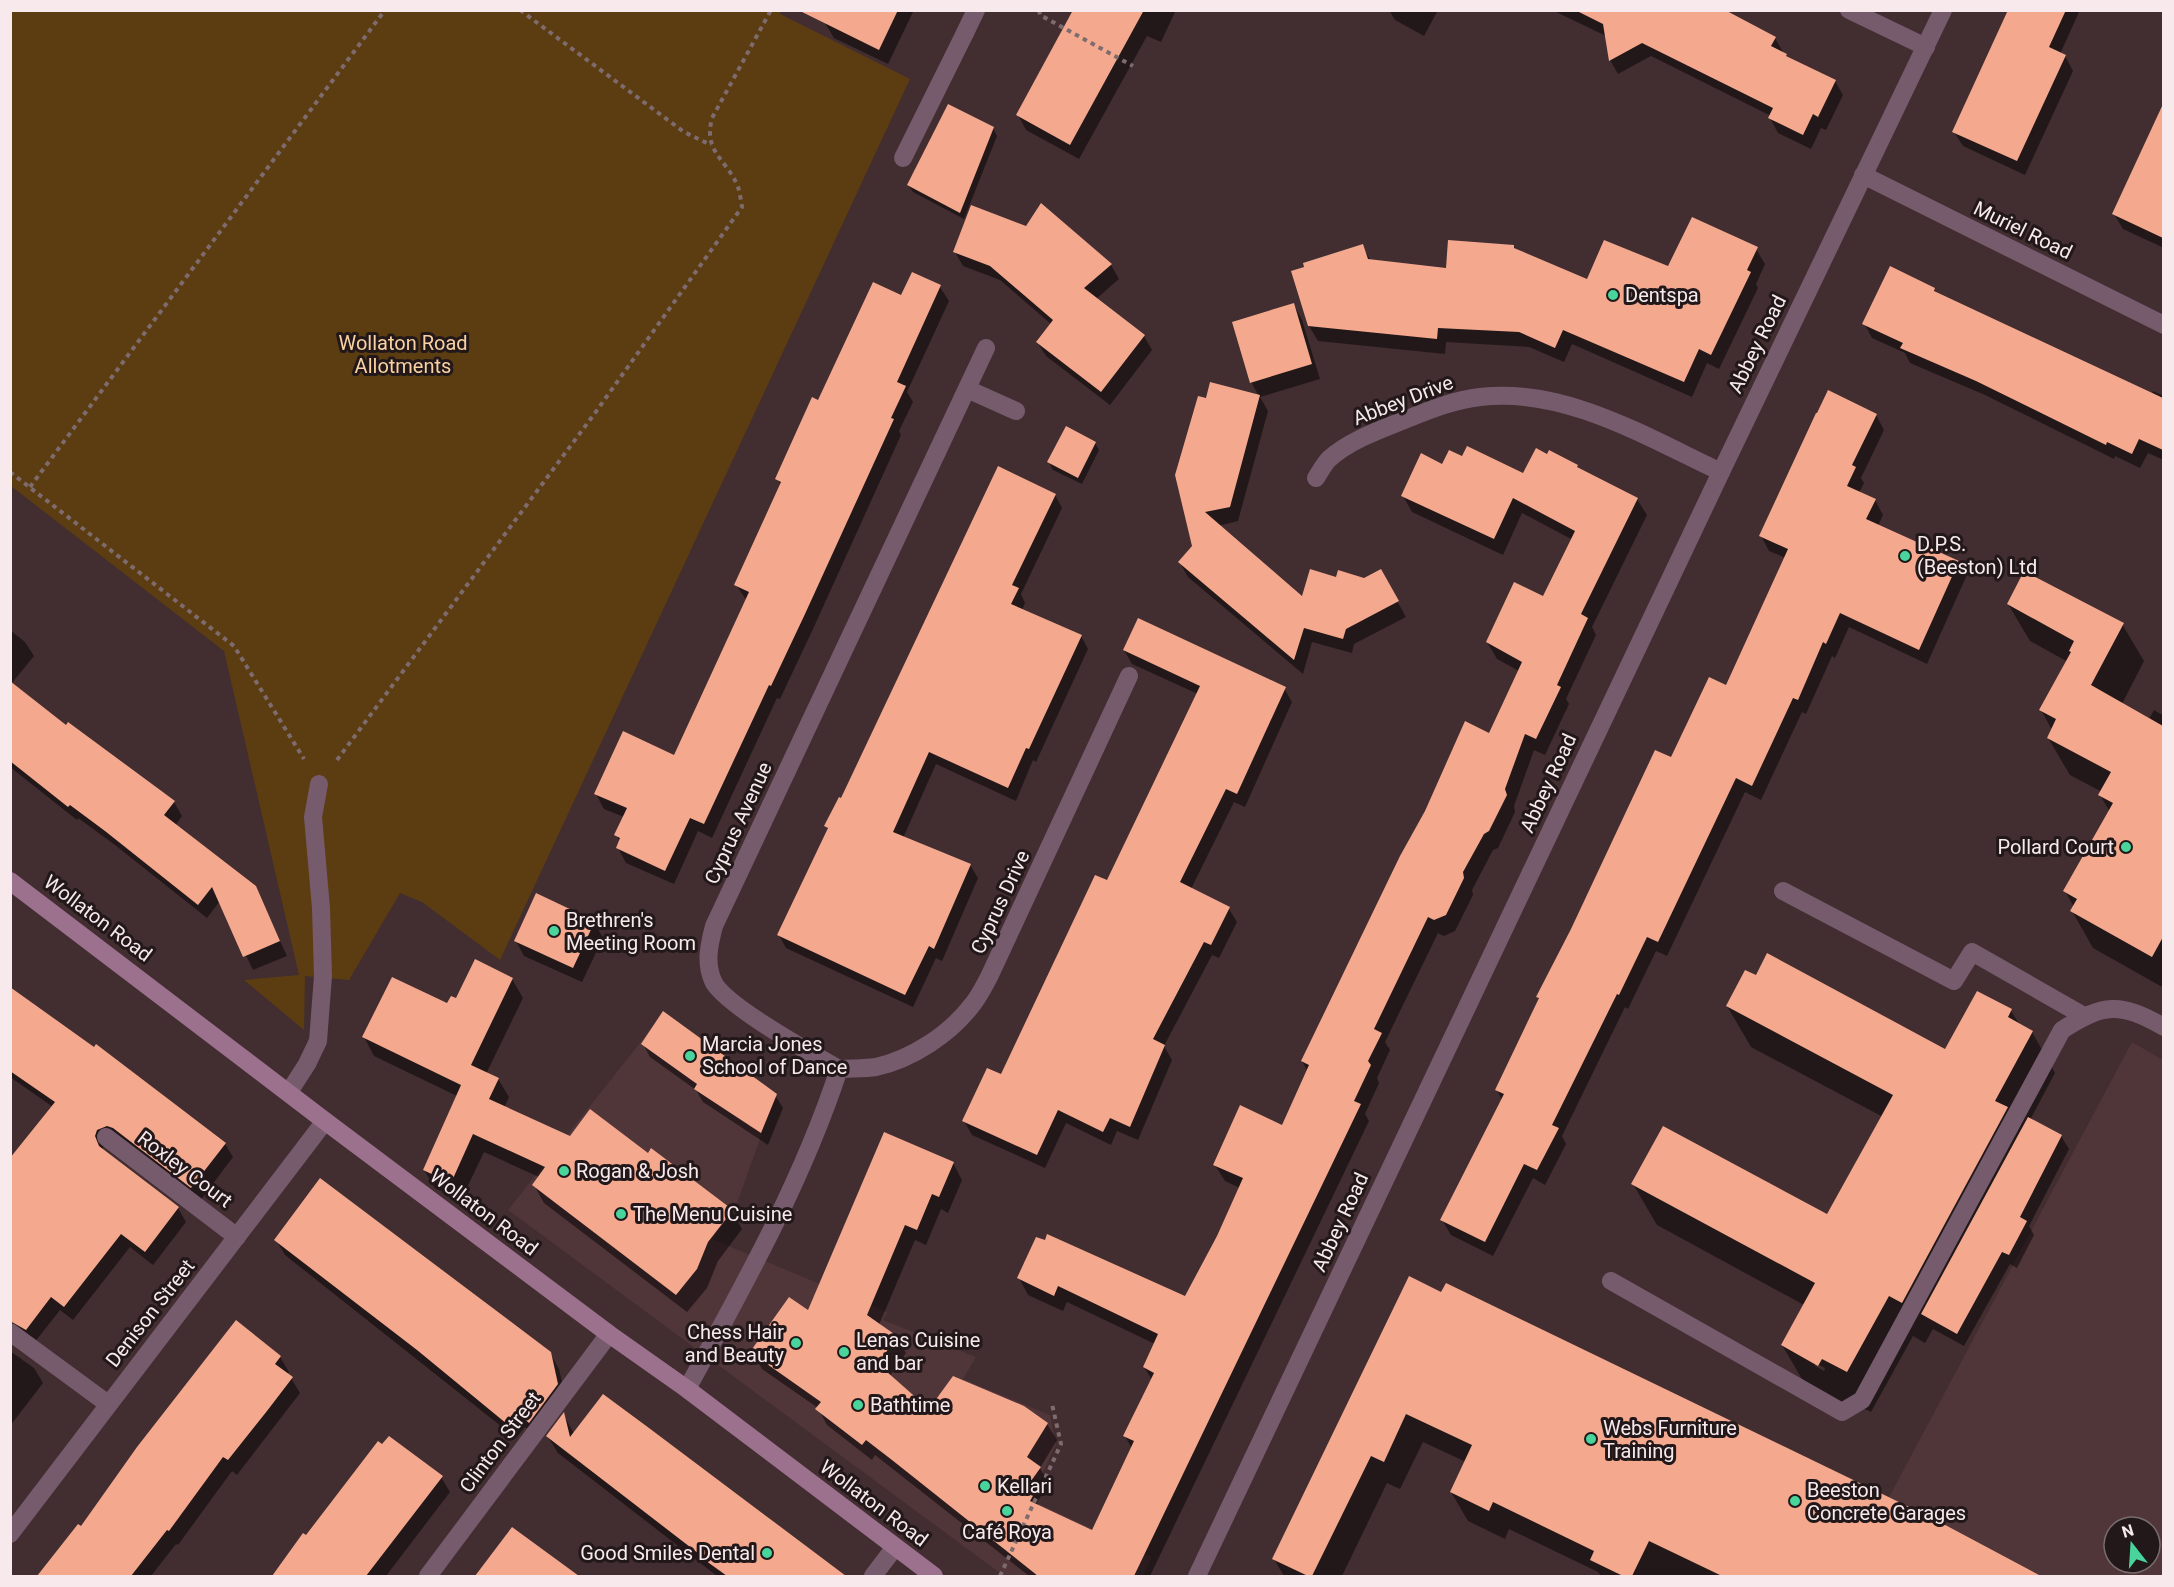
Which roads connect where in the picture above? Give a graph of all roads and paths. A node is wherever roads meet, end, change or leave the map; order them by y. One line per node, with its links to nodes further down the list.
1 (385, 10): 20 (path)
2 (520, 10): 10 (path)
3 (771, 10): 10 (path)
4 (976, 10): 11 (street)
5 (1040, 10): 9 (path)
6 (1849, 10): 8 (street)
7 (1943, 10): 8 (street, Abbey Road)
8 (1926, 46): 12 (street, Abbey Road)
9 (1133, 66)
10 (711, 146): 22 (path)
11 (903, 158)
12 (1863, 176): 13 (street, Muriel Road); 18 (street, Abbey Road)
13 (2163, 325)
14 (987, 348): 15 (street, Cyprus Avenue)
15 (967, 389): 16 (street); 27 (street, Cyprus Avenue)
16 (1016, 411)
17 (10, 472): 20 (path)
18 (1721, 472): 19 (street, Abbey Drive); 44 (street, Abbey Road)
19 (1316, 478)
20 (30, 487): 22 (path)
21 (1129, 676): 27 (street, Cyprus Drive)
22 (319, 784): 28 (street)
23 (10, 881): 28 (main road, Wollaton Road)
24 (1783, 891): 25 (street)
25 (2084, 1016): 26 (street); 32 (street)
26 (2163, 1027)
27 (839, 1069): 35 (street)
28 (289, 1092): 29 (main road, Wollaton Road)
29 (326, 1121): 31 (street, Denison Street); 34 (main road, Wollaton Road)
30 (106, 1137): 31 (street, Roxley Court)
31 (237, 1237): 36 (street, Denison Street)
32 (1611, 1281)
33 (10, 1332): 36 (street)
34 (609, 1334): 35 (main road, Wollaton Road); 40 (street, Clinton Street)
35 (687, 1389): 39 (main road, Wollaton Road)
36 (108, 1404): 38 (street, Denison Street)
37 (1052, 1404): 43 (path)
38 (10, 1534)
39 (895, 1547): 41 (street); 42 (main road, Wollaton Road)
40 (428, 1576)
41 (873, 1576)
42 (934, 1576)
43 (1000, 1576)
44 (1197, 1576)

